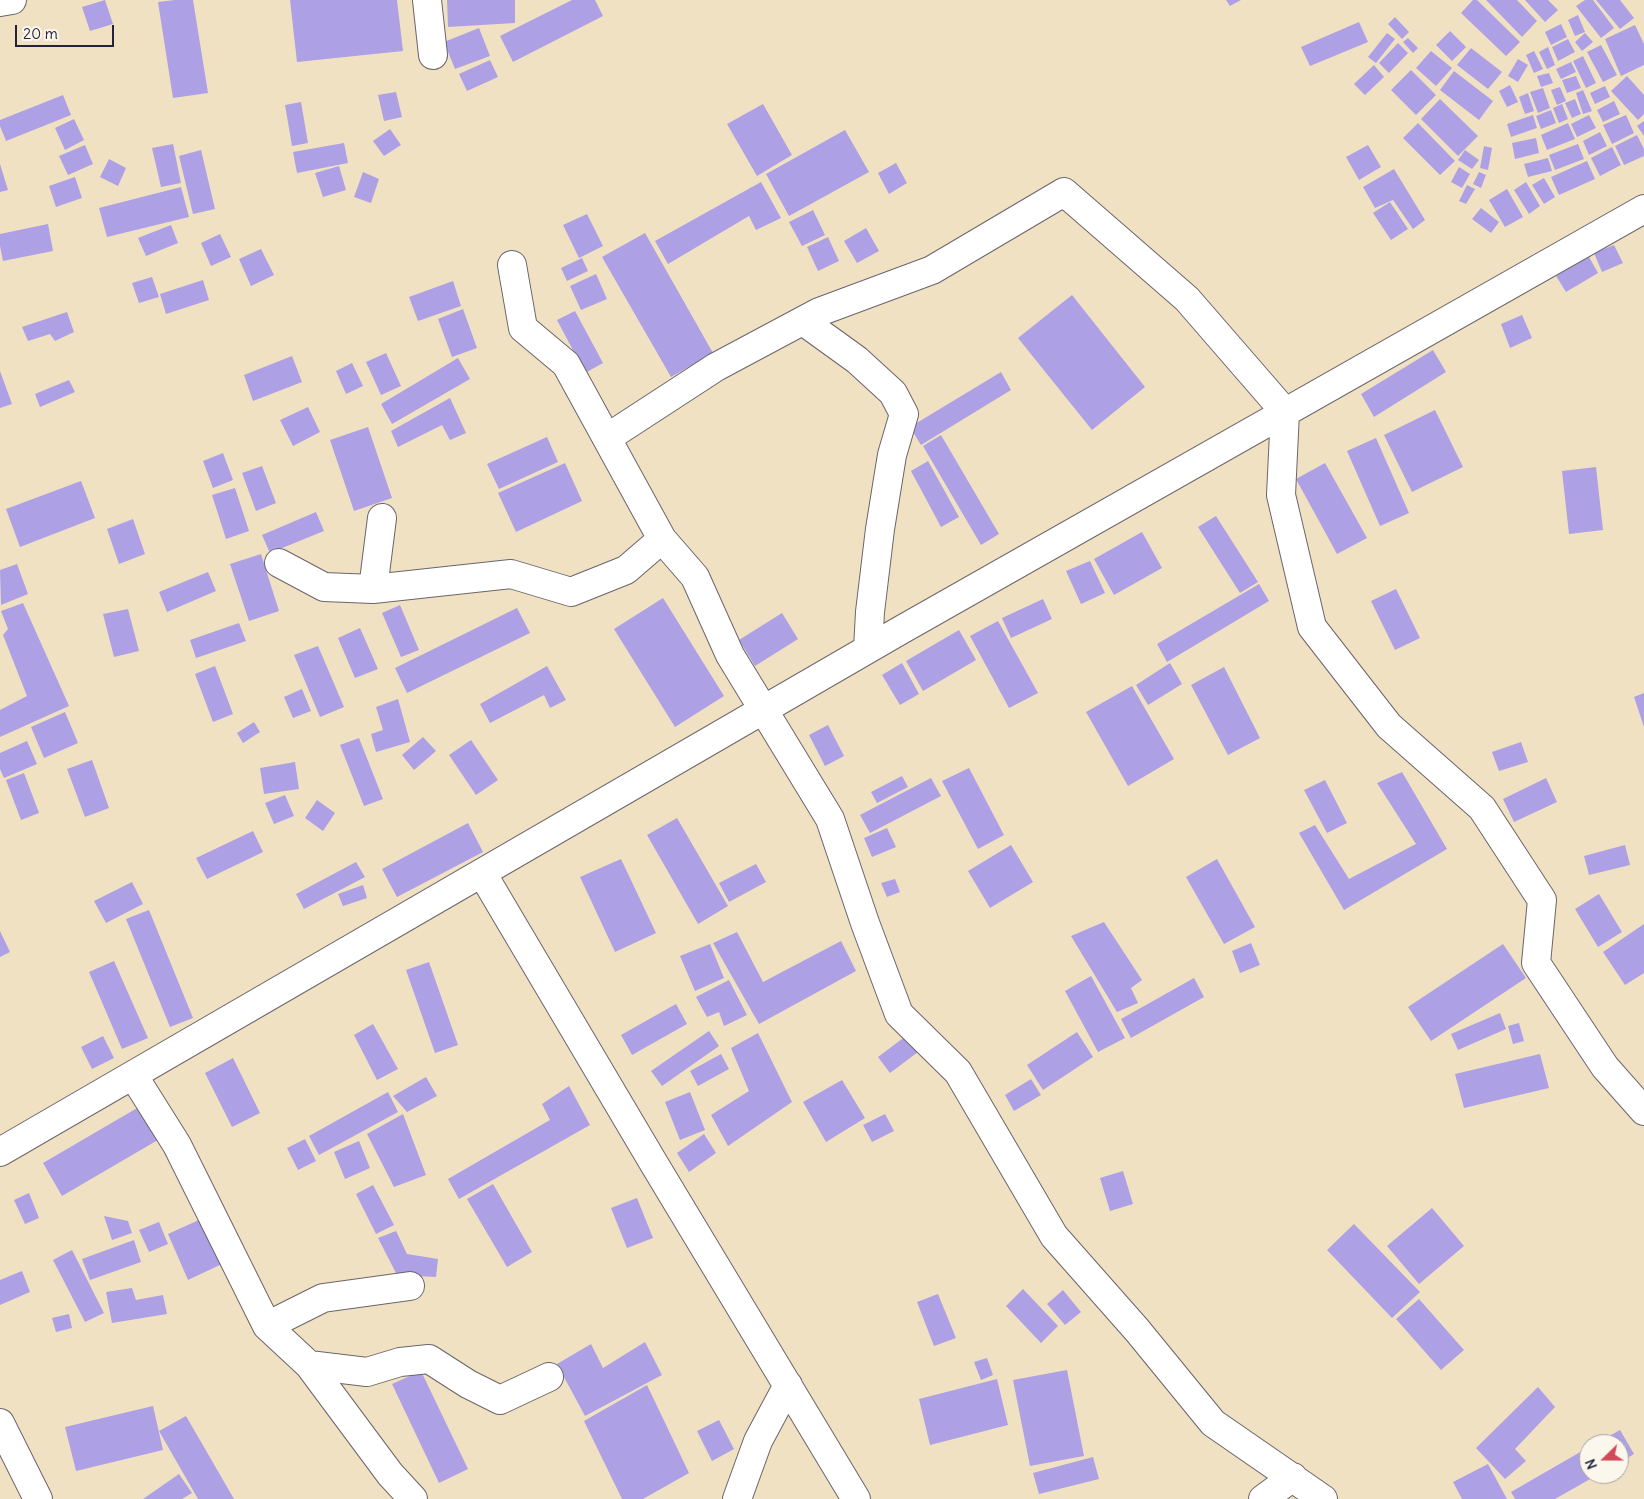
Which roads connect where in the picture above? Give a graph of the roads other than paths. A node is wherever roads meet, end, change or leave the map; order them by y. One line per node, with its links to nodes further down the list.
1 (12, 0): 3 (street)
2 (427, 0): 4 (street)
3 (0, 2)
4 (433, 55)
5 (1644, 209): 8 (street)
6 (512, 264): 9 (street)
7 (803, 321): 8 (street); 9 (street); 14 (street)
8 (1285, 412): 14 (street); 18 (street)
9 (607, 438): 11 (street)
10 (382, 518): 13 (street)
11 (662, 538): 13 (street); 15 (street)
12 (279, 563): 13 (street)
13 (373, 589)
14 (868, 649): 15 (street)
15 (763, 710): 16 (street); 26 (street)
16 (482, 873): 17 (street); 24 (street)
17 (133, 1075): 19 (street); 21 (street)
18 (1644, 1111)
19 (0, 1152)
20 (410, 1286): 21 (street)
21 (267, 1326): 22 (street)
22 (309, 1365): 23 (street); 28 (street)
23 (550, 1377)
24 (788, 1385): 29 (street); 30 (street)
25 (0, 1423): 27 (street)
26 (1293, 1477): 31 (street); 32 (street)
27 (38, 1499)
28 (413, 1499)
29 (737, 1499)
30 (856, 1499)
31 (1263, 1499)
32 (1323, 1499)

